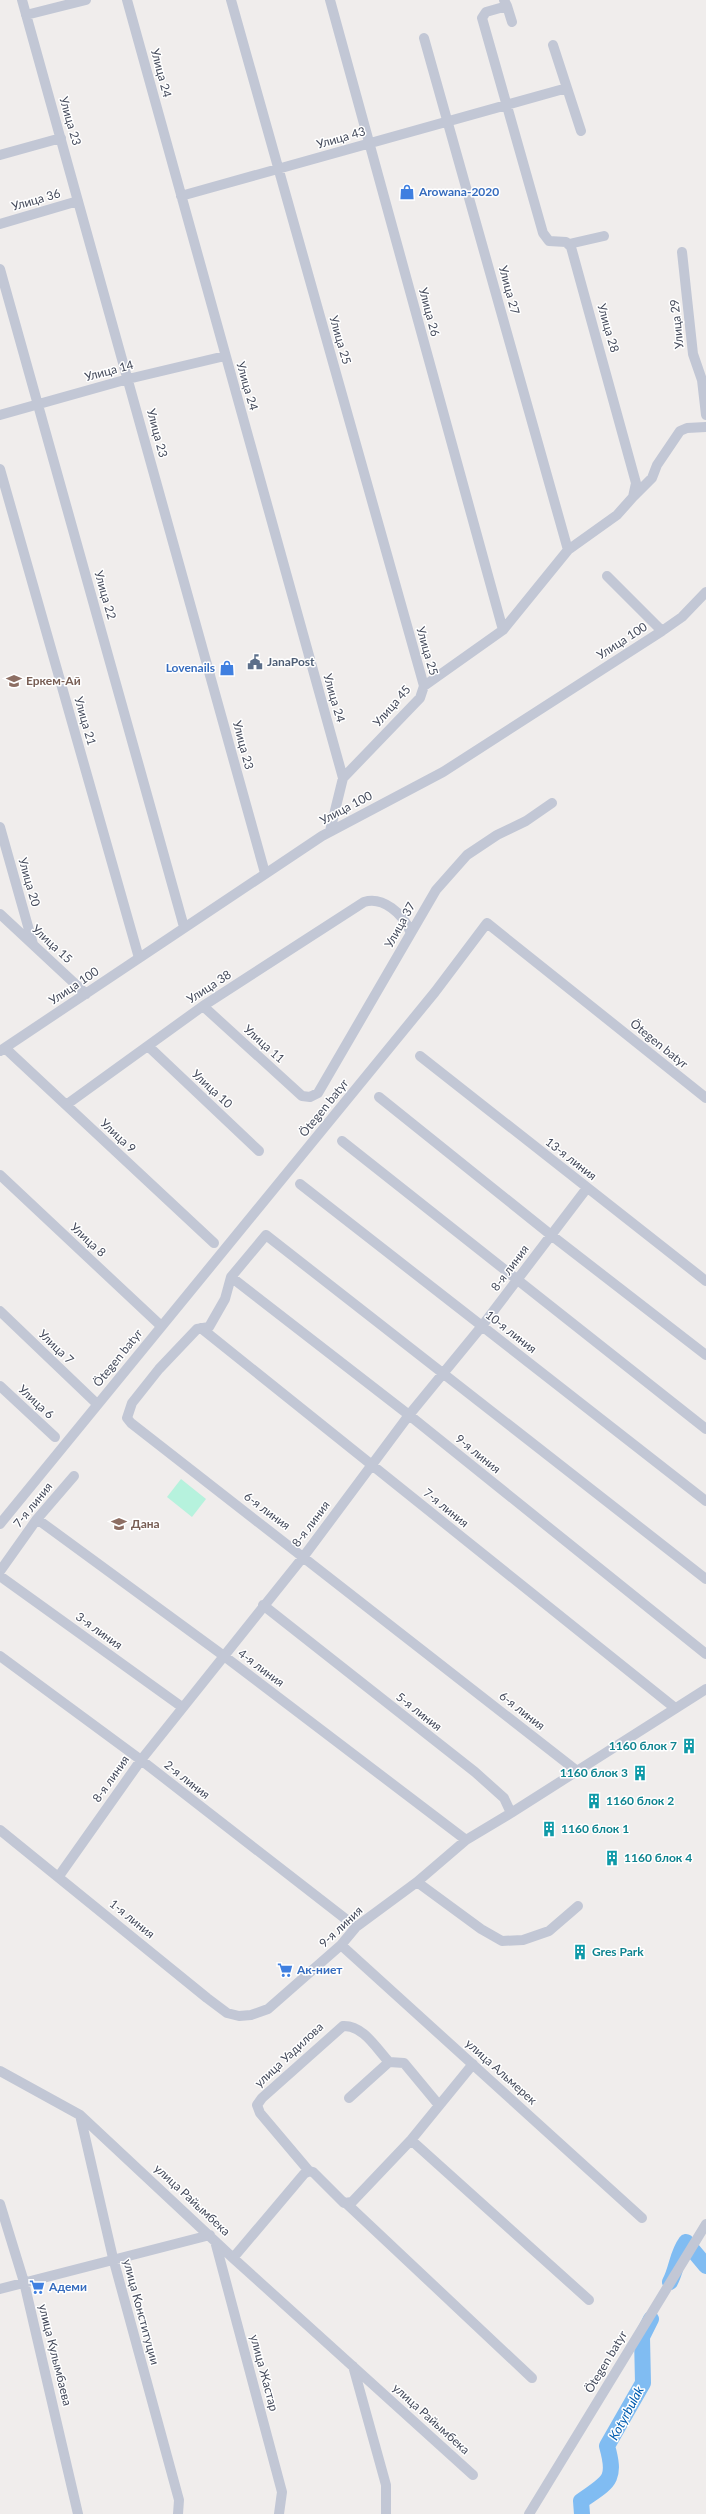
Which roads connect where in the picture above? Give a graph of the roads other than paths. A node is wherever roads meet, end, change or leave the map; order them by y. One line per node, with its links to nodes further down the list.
1 (22, 0): 7 (street, Улица 23)
2 (86, 0): 7 (street)
3 (127, 0): 19 (street, Улица 24)
4 (231, 0): 18 (street, Улица 25)
5 (330, 0): 16 (street, Улица 26)
6 (506, 3): 8 (street); 12 (street)
7 (26, 15): 15 (street, Улица 23)
8 (512, 22)
9 (424, 38): 13 (street, Улица 27)
10 (552, 45): 11 (street)
11 (567, 88): 12 (street, Улица 43); 14 (street)
12 (507, 105): 13 (street, Улица 43); 23 (street)
13 (449, 122): 16 (street, Улица 43); 34 (street, Улица 27)
14 (581, 131)
15 (61, 138): 17 (street); 20 (street, Улица 23)
16 (369, 143): 18 (street, Улица 43); 37 (street, Улица 26)
17 (0, 155)
18 (278, 169): 19 (street, Улица 43); 39 (street, Улица 25)
19 (181, 196): 26 (street, Улица 24)
20 (78, 201): 21 (street, Улица 36); 27 (street, Улица 23)
21 (0, 224)
22 (604, 236): 23 (street)
23 (569, 244): 33 (street, Улица 28)
24 (682, 252): 30 (street, Улица 29)
25 (0, 270): 28 (street, Улица 22)
26 (225, 356): 27 (street, Улица 14); 40 (street, Улица 24)
27 (128, 379): 28 (street, Улица 14); 44 (street, Улица 23)
28 (38, 404): 29 (street, Улица 14); 46 (street, Улица 22)
29 (0, 415)
30 (706, 415)
31 (706, 427): 33 (street)
32 (0, 468): 49 (street, Улица 21)
33 (633, 497): 34 (street)
34 (568, 550): 37 (street, Улица 45)
35 (607, 576): 38 (street)
36 (706, 592): 38 (street, Улица 100)
37 (503, 630): 39 (street, Улица 45)
38 (662, 631): 43 (street, Улица 100)
39 (424, 686): 40 (street, Улица 45)
40 (343, 778): 43 (street)
41 (552, 803): 47 (street, Улица 37)
42 (0, 827): 48 (street, Улица 20)
43 (330, 831): 44 (street, Улица 100)
44 (265, 873): 46 (street, Улица 100)
45 (0, 914): 48 (street, Улица 15)
46 (184, 927): 49 (street, Улица 100)
47 (410, 931): 51 (street, Улица 38); 55 (street, Улица 37)
48 (33, 944): 50 (street, Улица 15)
49 (139, 958): 50 (street, Улица 100)
50 (86, 994): 53 (street, Улица 100)
51 (203, 1006): 52 (street, Улица 38); 55 (street, Улица 11)
52 (148, 1046): 58 (street, Улица 38); 60 (street, Улица 10)
53 (2, 1050): 58 (street, Улица 9)
54 (420, 1056): 63 (street, 13-я линия)
55 (310, 1097)
56 (379, 1098): 64 (street)
57 (706, 1098): 84 (street, Ötegen batyr)
58 (66, 1105): 65 (street, Улица 9)
59 (342, 1141): 67 (street)
60 (259, 1151)
61 (0, 1175): 70 (street, Улица 8)
62 (300, 1184): 71 (street, 10-я линия)
63 (588, 1188): 64 (street, 8-я линия); 68 (street, 13-я линия)
64 (551, 1235): 67 (street, 8-я линия); 73 (street)
65 (214, 1243)
66 (231, 1277): 72 (street, 6-я линия); 74 (street, 6-я линия); 77 (street, 9-я линия)
67 (517, 1281): 71 (street, 8-я линия); 78 (street)
68 (706, 1281)
69 (0, 1311): 76 (street, Улица 7)
70 (159, 1324)
71 (482, 1326): 74 (street, 8-я линия); 82 (street, 10-я линия)
72 (201, 1328): 80 (street, 7-я линия); 85 (street, 6-я линия)
73 (706, 1355)
74 (442, 1374): 77 (street, 8-я линия); 88 (street)
75 (0, 1386): 79 (street, Улица 6)
76 (95, 1402)
77 (409, 1415): 80 (street, 8-я линия); 90 (street, 9-я линия)
78 (706, 1429)
79 (55, 1437)
80 (372, 1465): 85 (street, 8-я линия); 95 (street, 7-я линия)
81 (74, 1476): 83 (street, 7-я линия)
82 (706, 1501)
83 (37, 1519): 86 (street, 7-я линия); 92 (street, 4-я линия)
84 (0, 1524)
85 (304, 1556): 89 (street, 8-я линия); 97 (street, 6-я линия)
86 (0, 1571)
87 (0, 1576): 94 (street, 3-я линия)
88 (706, 1579)
89 (263, 1605): 92 (street, 8-я линия); 98 (street, 5-я линия)
90 (706, 1654)
91 (0, 1656): 96 (street, 2-я линия)
92 (224, 1656): 94 (street, 8-я линия); 100 (street, 4-я линия)
93 (706, 1689): 95 (street)
94 (182, 1707): 96 (street, 8-я линия)
95 (676, 1708): 97 (street)
96 (141, 1760): 101 (street, 8-я линия); 104 (street, 2-я линия)
97 (578, 1771): 98 (street)
98 (511, 1813): 100 (street)
99 (0, 1830): 101 (street, 1-я линия)
100 (466, 1840): 102 (street, 9-я линия)
101 (58, 1876): 106 (street, 1-я линия)
102 (417, 1882): 103 (street); 104 (street, 9-я линия)
103 (578, 1906)
104 (356, 1928): 105 (street, 9-я линия)
105 (341, 1946): 106 (street, 9-я линия); 108 (street, улица Альмерек)
106 (251, 2015)
107 (389, 2062): 110 (street); 111 (street); 114 (street, улица Уадилова)
108 (473, 2064): 111 (street); 117 (street, улица Альмерек)
109 (0, 2071): 112 (street, улица Райымбека)
110 (349, 2098)
111 (438, 2104): 113 (street)
112 (80, 2115): 119 (street, улица Райымбека); 120 (street, улица Конституции)
113 (411, 2140): 116 (street); 124 (street)
114 (309, 2171): 116 (street); 121 (street)
115 (0, 2204): 122 (street, улица Кулымбаева)
116 (347, 2204): 126 (street)
117 (642, 2218)
118 (706, 2224): 132 (street, Ötegen batyr)
119 (213, 2237): 120 (street); 121 (street, улица Райымбека); 130 (street, улица Жастар)
120 (113, 2258): 122 (street); 129 (street, улица Конституции)
121 (233, 2258): 125 (street, улица Райымбека)
122 (24, 2282): 123 (street); 128 (street, улица Кулымбаева)
123 (0, 2289)
124 (589, 2300)
125 (354, 2366): 127 (street, улица Райымбека); 131 (street)
126 (532, 2378)
127 (472, 2475)
128 (78, 2514)
129 (178, 2514)
130 (279, 2514)
131 (386, 2514)
132 (529, 2514)

